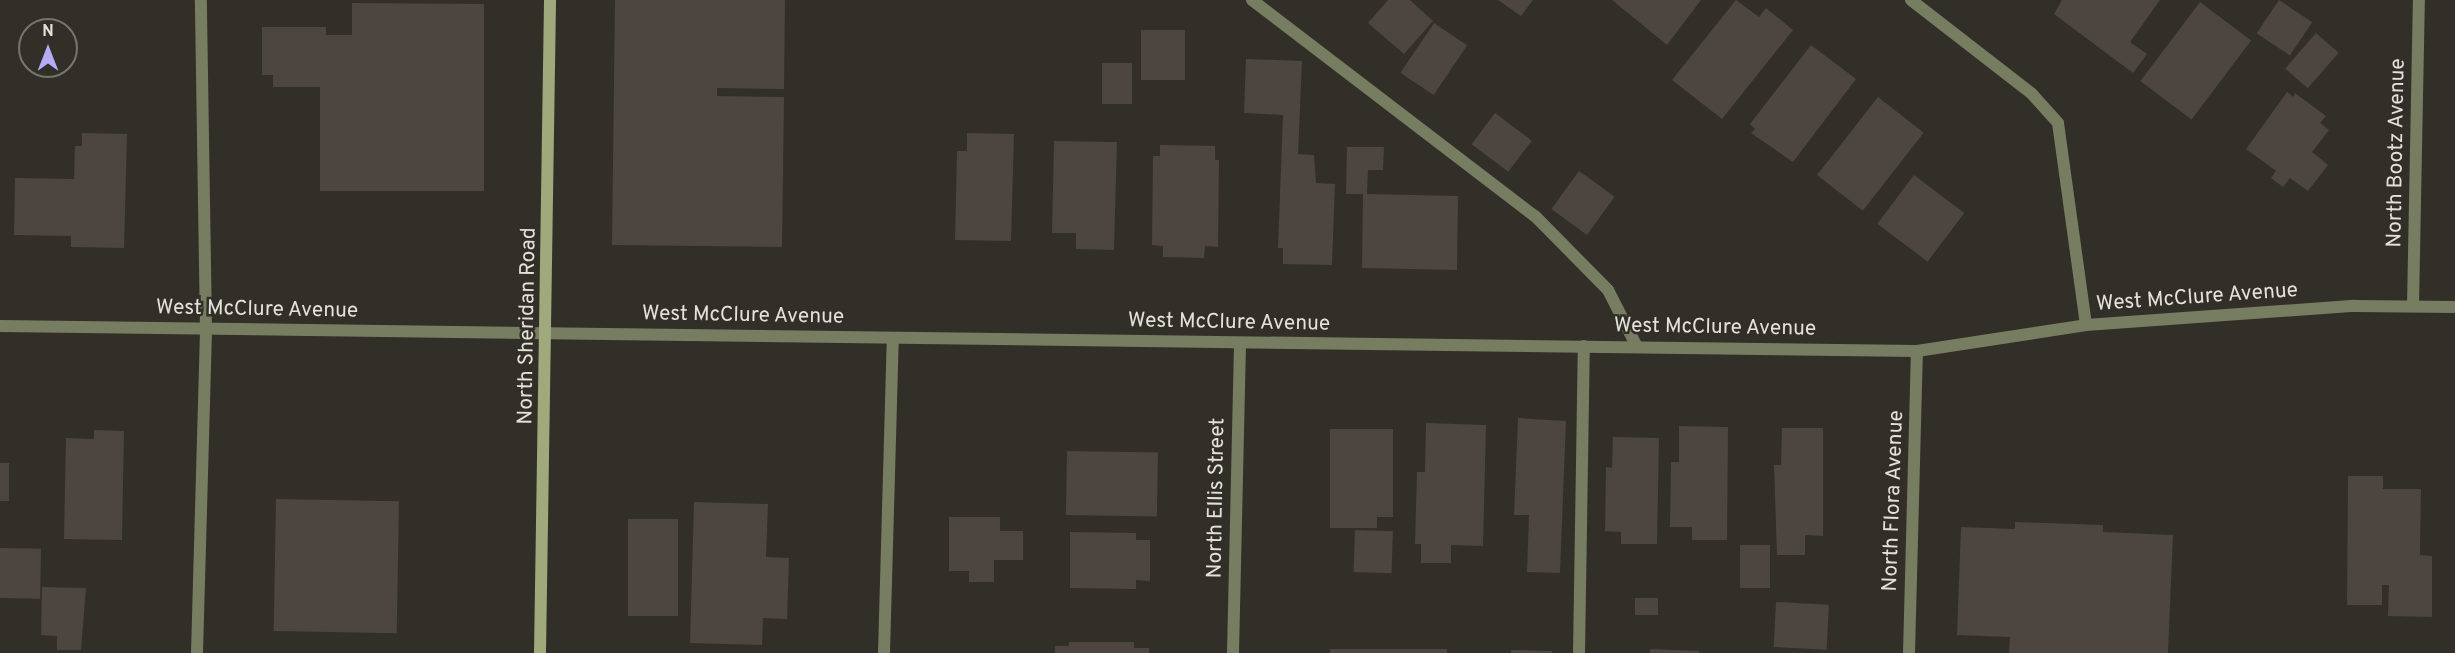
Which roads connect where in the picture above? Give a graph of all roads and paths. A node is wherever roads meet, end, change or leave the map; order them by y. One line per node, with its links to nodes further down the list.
1 (201, 0): 10 (street)
2 (550, 0): 11 (main road, North Sheridan Road)
3 (1252, 0): 15 (street)
4 (1911, 0): 9 (street)
5 (2419, 0): 6 (street, North Bootz Avenue)
6 (2413, 306): 7 (street, West McClure Avenue); 9 (street, West McClure Avenue)
7 (2455, 307)
8 (0, 326): 10 (street, West McClure Avenue)
9 (2086, 326): 16 (street, West McClure Avenue)
10 (206, 329): 11 (street, West McClure Avenue); 17 (street)
11 (548, 334): 12 (street, West McClure Avenue); 18 (main road, North Sheridan Road)
12 (893, 338): 13 (street, West McClure Avenue); 19 (street)
13 (1240, 343): 14 (street, West McClure Avenue); 20 (street, North Ellis Street)
14 (1584, 346): 15 (street, West McClure Avenue); 21 (street)
15 (1636, 347): 16 (street, West McClure Avenue)
16 (1917, 351): 22 (street, North Flora Avenue)
17 (197, 653)
18 (540, 653)
19 (884, 653)
20 (1233, 653)
21 (1579, 653)
22 (1909, 653)

